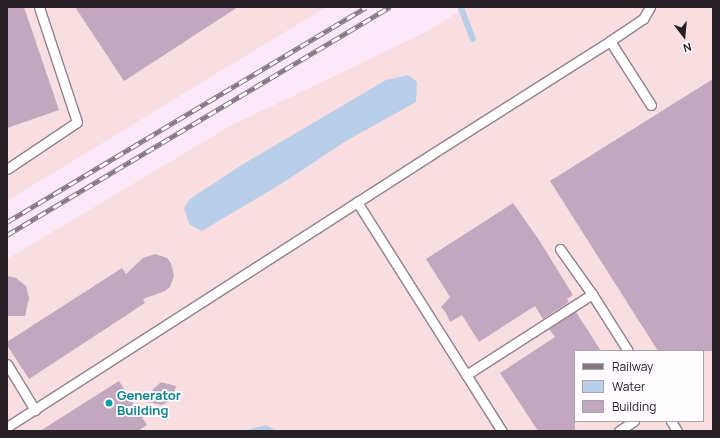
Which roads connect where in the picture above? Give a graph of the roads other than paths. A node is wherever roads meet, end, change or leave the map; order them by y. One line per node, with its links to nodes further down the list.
1 (39, 7): 5 (lane)
2 (650, 7): 3 (lane)
3 (610, 41): 4 (lane); 6 (lane)
4 (651, 105)
5 (7, 169)
6 (357, 202): 11 (lane); 13 (lane)
7 (560, 249): 8 (lane)
8 (592, 294): 9 (lane); 11 (lane)
9 (627, 350)
10 (7, 364): 12 (lane)
11 (466, 375): 17 (lane)
12 (10, 378): 13 (lane)
13 (35, 410): 16 (lane)
14 (632, 422): 18 (lane)
15 (672, 422): 19 (lane)
16 (7, 427)
17 (502, 431)
18 (619, 431)
19 (677, 431)

